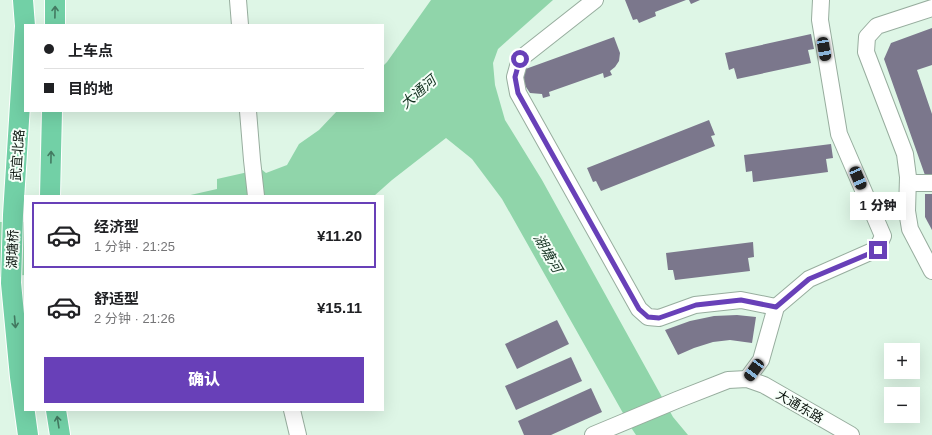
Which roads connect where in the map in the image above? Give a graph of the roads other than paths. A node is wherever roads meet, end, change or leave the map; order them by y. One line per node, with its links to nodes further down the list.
1 (23, 0): 8 (main road, 武宜北路)
2 (28, 0): 9 (street)
3 (55, 0): 10 (main road, one-way to 3)
4 (238, 0): 11 (street)
5 (595, 0): 21 (street)
6 (821, 0): 21 (street)
7 (932, 8): 15 (street)
8 (25, 24)
9 (25, 24)
10 (55, 24)
11 (240, 24)
12 (24, 42): 19 (main road, 武宜北路)
13 (52, 112): 17 (main road, one-way to 13)
14 (248, 112): 18 (street)
15 (908, 183): 16 (street); 20 (street)
16 (932, 183)
17 (50, 195)
18 (256, 195)
19 (13, 215): 23 (main road, 湖塘桥, one-way to 23)
20 (932, 271)
21 (776, 307): 22 (street)
22 (747, 380): 30 (street, 大通东路); 31 (street, 大通东路)
23 (24, 406)
24 (25, 411): 27 (main road, 湖塘桥, one-way to 27)
25 (56, 411): 28 (main road, one-way to 25)
26 (292, 411): 29 (street)
27 (28, 435)
28 (60, 435)
29 (298, 435)
30 (594, 435)
31 (851, 435)

